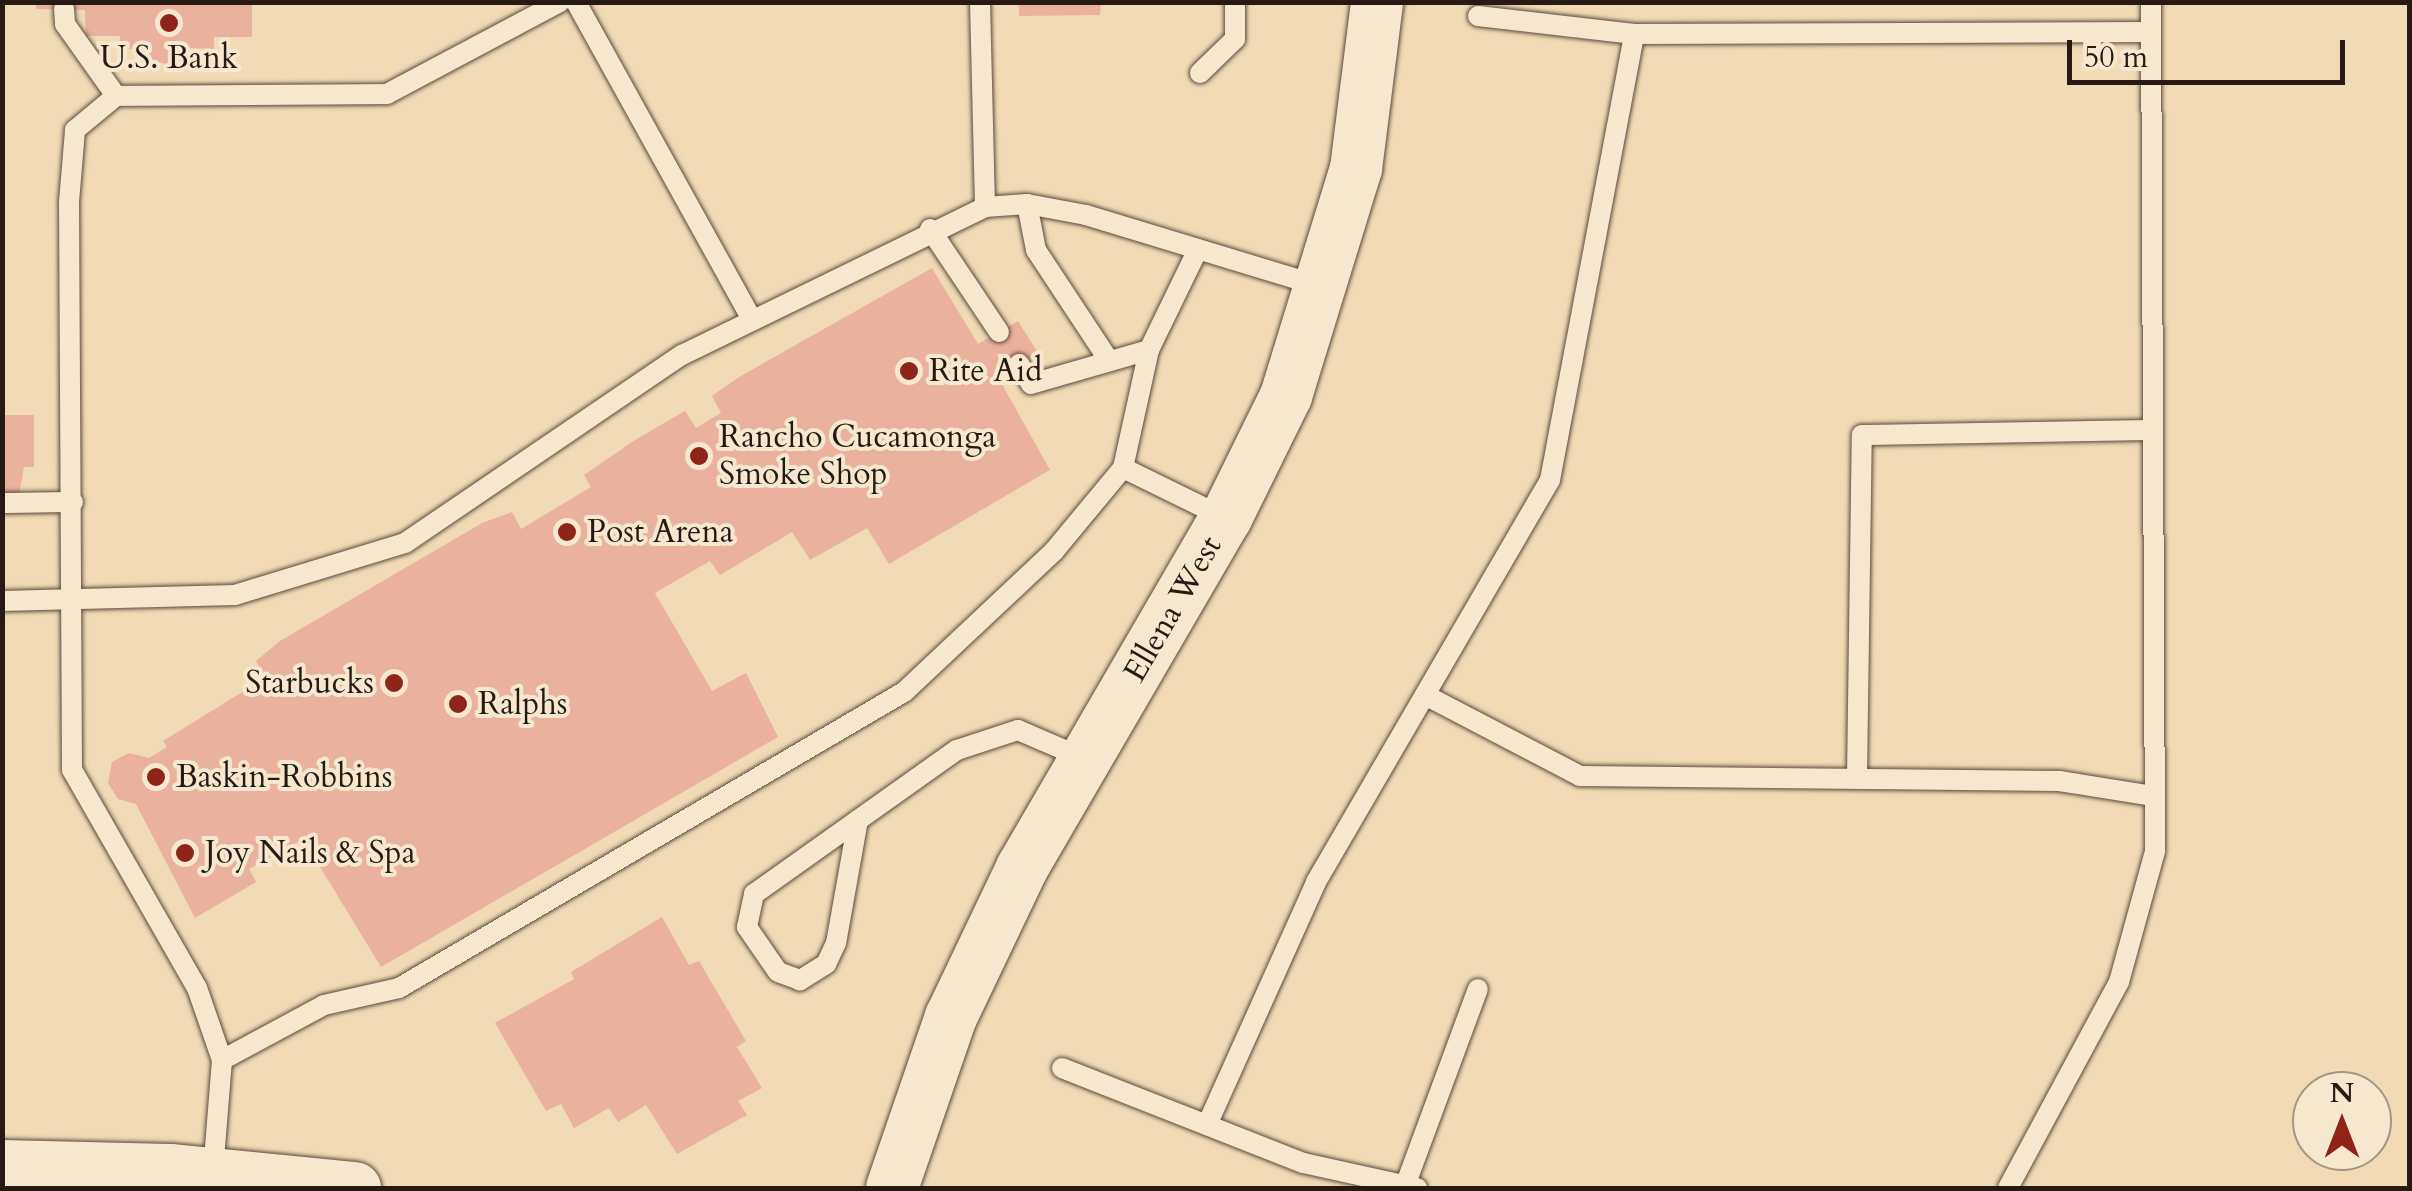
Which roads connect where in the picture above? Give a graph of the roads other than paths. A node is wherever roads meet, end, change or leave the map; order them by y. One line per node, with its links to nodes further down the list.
1 (560, 2): 12 (lane)
2 (576, 2): 18 (lane)
3 (980, 2): 14 (lane)
4 (1235, 2): 11 (lane)
5 (1376, 2): 17 (street, Ellena West)
6 (2151, 2): 9 (lane)
7 (64, 10): 12 (lane)
8 (1478, 16): 10 (lane)
9 (2150, 32): 10 (lane); 23 (lane)
10 (1634, 34): 30 (lane)
11 (1200, 73)
12 (116, 96): 25 (lane)
13 (1027, 204): 14 (lane); 16 (lane); 21 (lane)
14 (985, 207): 15 (lane)
15 (930, 229): 18 (lane); 19 (lane)
16 (1198, 249): 17 (lane); 20 (lane)
17 (1321, 286): 27 (street, Ellena West)
18 (752, 320): 29 (lane)
19 (999, 332)
20 (1148, 350): 21 (lane); 24 (lane)
21 (1108, 359): 22 (lane)
22 (1019, 364)
23 (2152, 430): 32 (lane); 33 (lane)
24 (1124, 468): 27 (lane); 36 (lane)
25 (73, 502): 26 (lane); 29 (lane)
26 (2, 503)
27 (1226, 518): 31 (street, Ellena West)
28 (2, 601): 29 (lane)
29 (74, 601): 36 (lane)
30 (1425, 695): 32 (lane); 38 (lane)
31 (1084, 759): 34 (lane); 43 (street, Ellena West)
32 (1857, 778): 33 (lane)
33 (2154, 796): 44 (lane)
34 (858, 820): 34 (lane)
35 (1478, 990): 41 (lane)
36 (222, 1060): 40 (lane)
37 (1062, 1068): 38 (lane)
38 (1207, 1126): 41 (lane)
39 (2, 1166): 40 (street)
40 (213, 1174): 42 (street)
41 (1411, 1187)
42 (355, 1188)
43 (892, 1188)
44 (2008, 1188)

